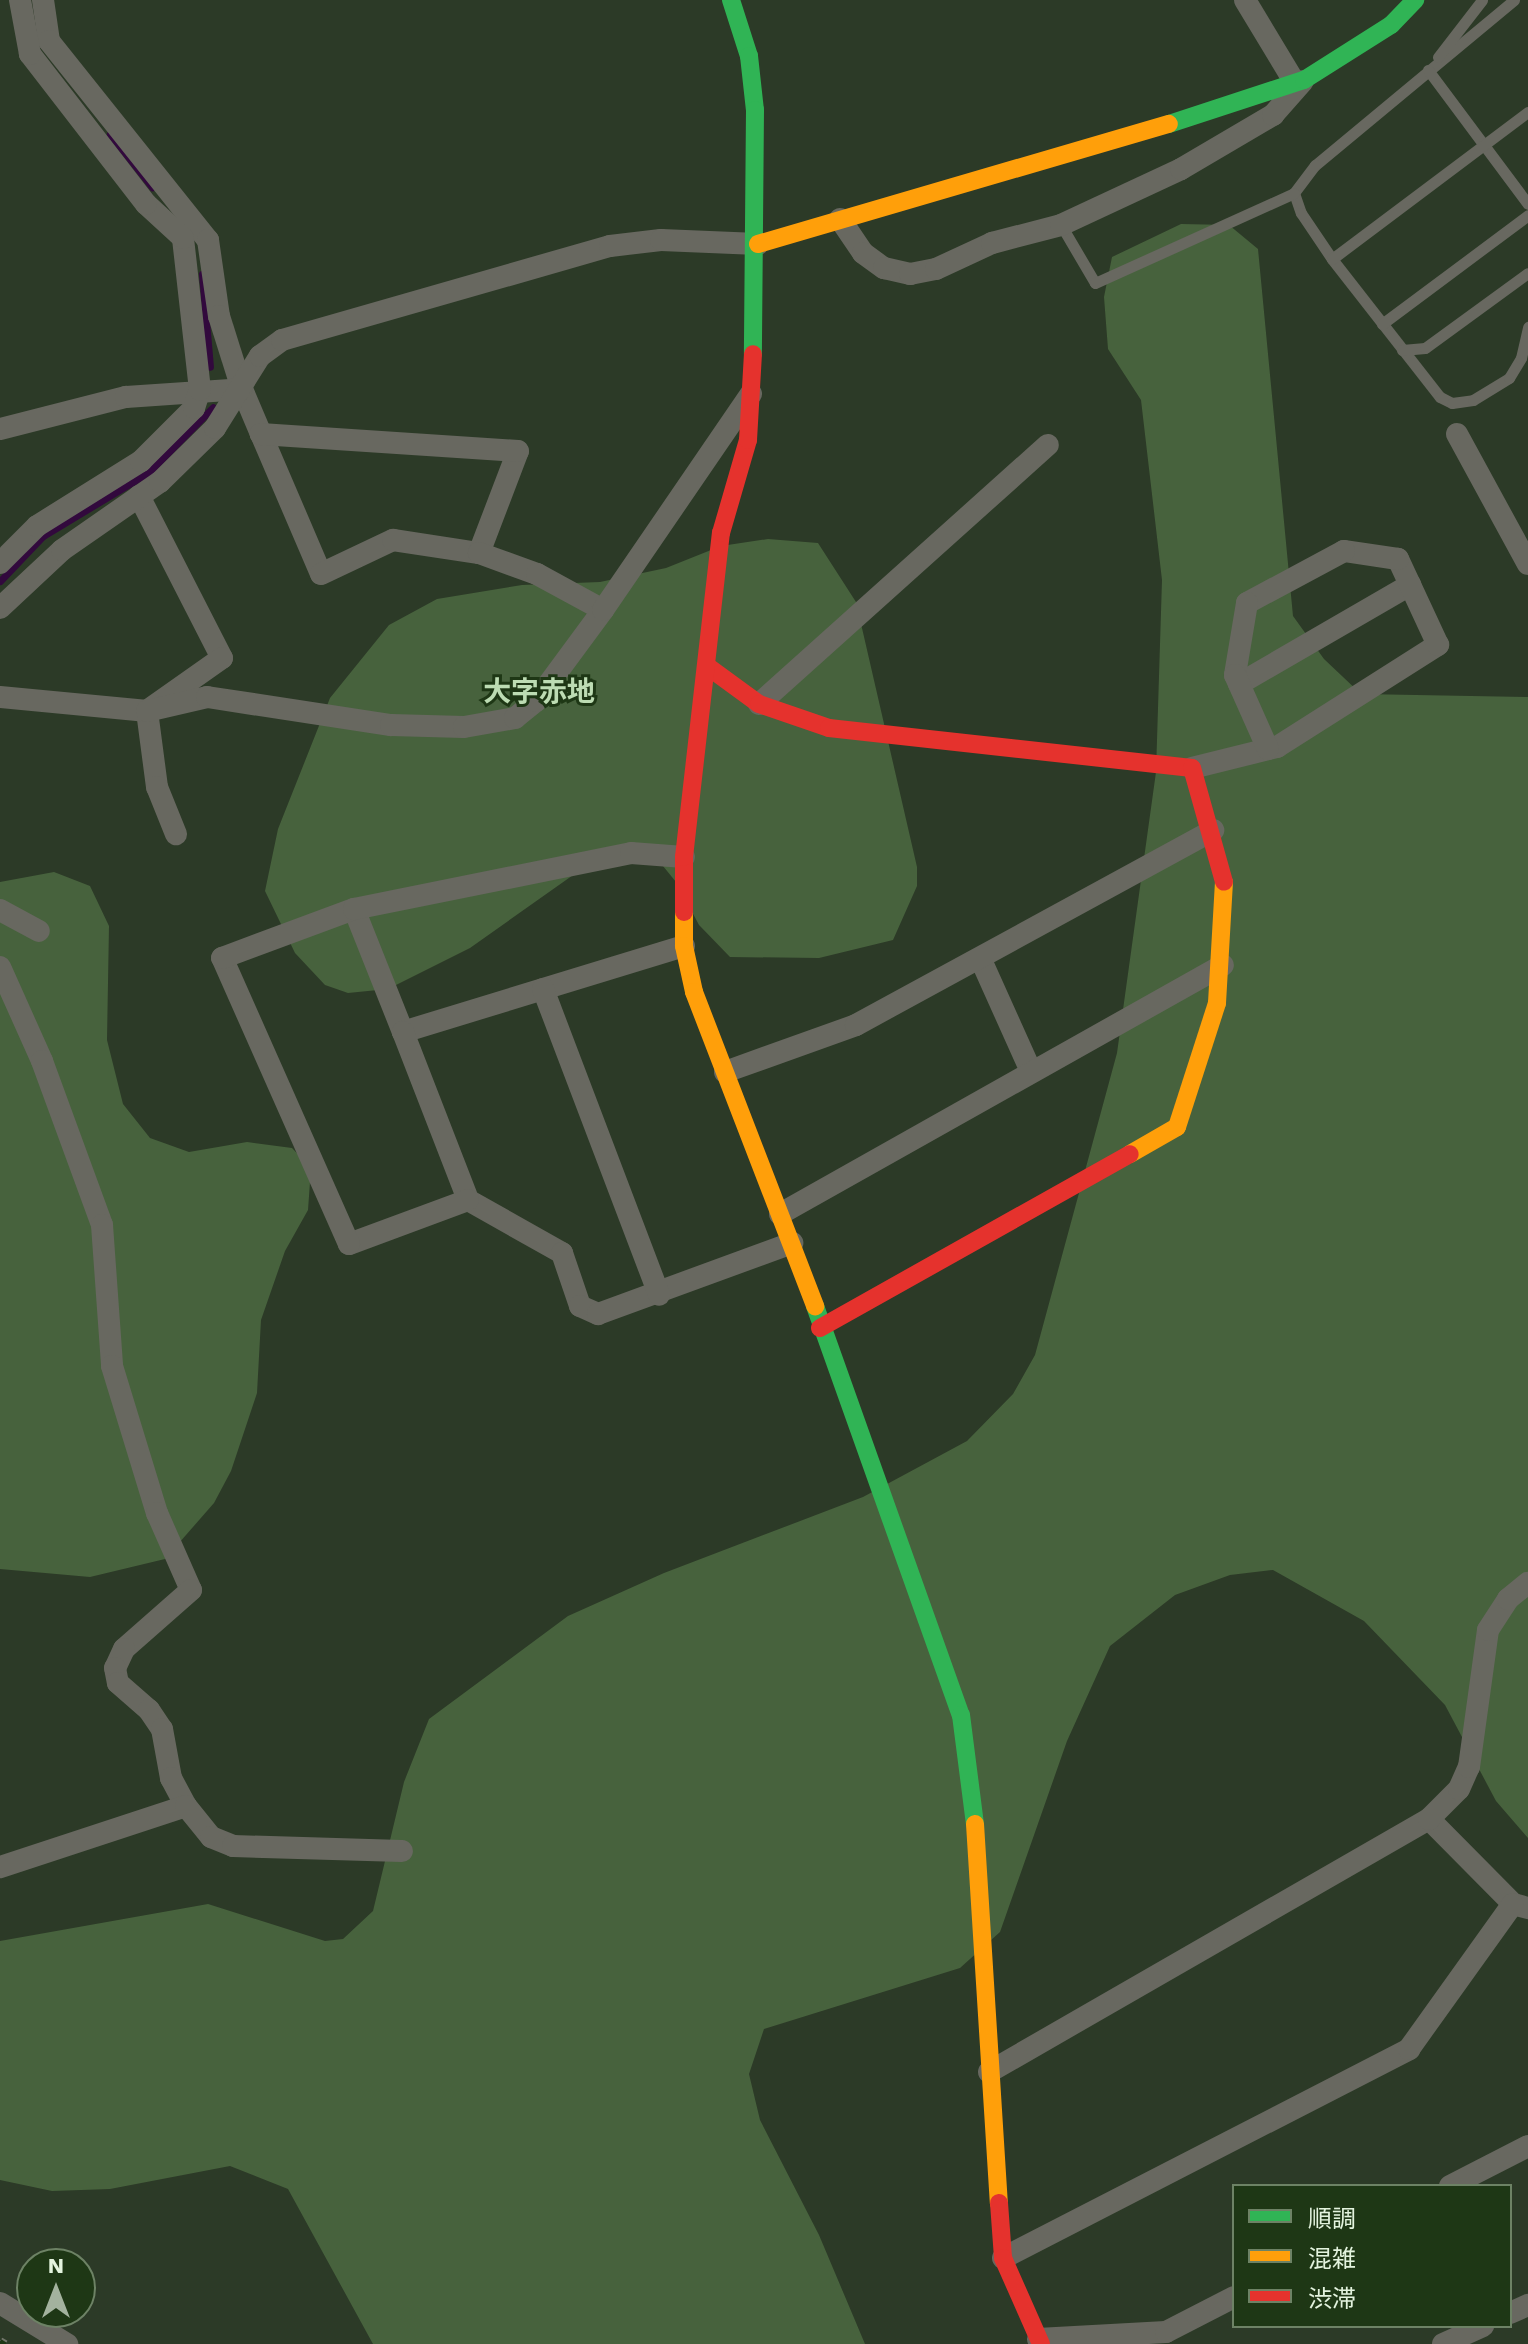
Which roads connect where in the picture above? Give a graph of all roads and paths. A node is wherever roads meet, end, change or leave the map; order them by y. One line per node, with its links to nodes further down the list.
1 (20, 0): 25 (street)
2 (43, 0): 23 (street)
3 (731, 0): 17 (street)
4 (1245, 0): 9 (street)
5 (1415, 0): 9 (street)
6 (1482, 0): 8 (lane)
7 (1514, 0): 8 (lane)
8 (1428, 70): 11 (lane); 12 (lane)
9 (1300, 81): 15 (street); 16 (street)
10 (1528, 112): 11 (lane)
11 (1483, 145): 13 (lane); 18 (lane)
12 (1294, 193): 16 (lane); 18 (lane)
13 (1528, 204)
14 (1528, 215): 20 (lane)
15 (840, 219): 16 (street); 17 (street)
16 (1061, 225)
17 (758, 244): 23 (street); 24 (street)
18 (1332, 259): 20 (lane)
19 (1528, 273): 22 (lane)
20 (1382, 324): 22 (lane)
21 (1528, 327): 22 (lane)
22 (1401, 349)
23 (242, 389): 25 (street); 27 (street); 30 (street)
24 (753, 389): 36 (street); 37 (street)
25 (200, 390): 26 (street); 32 (street)
26 (0, 429)
27 (261, 434): 31 (street); 31 (street)
28 (1457, 434): 33 (street)
29 (1048, 445): 40 (street)
30 (139, 496): 35 (street); 41 (street)
31 (479, 553): 36 (street)
32 (0, 563)
33 (1528, 564)
34 (1410, 585): 38 (street); 38 (street); 42 (street)
35 (0, 608)
36 (603, 610): 41 (street)
37 (707, 666): 40 (street); 46 (street)
38 (1239, 684): 42 (street)
39 (0, 697): 41 (street)
40 (759, 704): 43 (street)
41 (147, 711): 45 (street)
42 (1268, 749): 43 (street)
43 (1192, 768): 44 (street)
44 (1213, 830): 51 (street); 52 (street)
45 (176, 834)
46 (684, 857): 47 (street); 50 (street)
47 (354, 909): 55 (street); 58 (street)
48 (0, 910): 49 (street)
49 (39, 931)
50 (684, 946): 54 (street); 57 (street)
51 (981, 960): 56 (street); 57 (street)
52 (1223, 965): 56 (street); 62 (street)
53 (0, 967): 64 (street)
54 (543, 989): 55 (street); 61 (street)
55 (403, 1032): 58 (street)
56 (1031, 1071): 59 (street)
57 (725, 1072): 59 (street)
58 (468, 1200): 61 (street)
59 (780, 1214): 60 (street)
60 (792, 1243): 61 (street); 62 (street)
61 (659, 1295)
62 (820, 1328): 69 (street)
63 (1528, 1583): 65 (street)
64 (186, 1806): 66 (street); 67 (street)
65 (1429, 1819): 68 (street); 69 (street)
66 (402, 1851)
67 (0, 1867)
68 (1520, 1906): 72 (street)
69 (989, 2072): 72 (street)
70 (1528, 2146): 71 (street)
71 (1454, 2184)
72 (1003, 2258): 76 (street)
73 (1232, 2298): 76 (street)
74 (0, 2303): 77 (street)
75 (1479, 2328): 78 (street)
76 (1040, 2342)
77 (67, 2344)
78 (1443, 2344)

